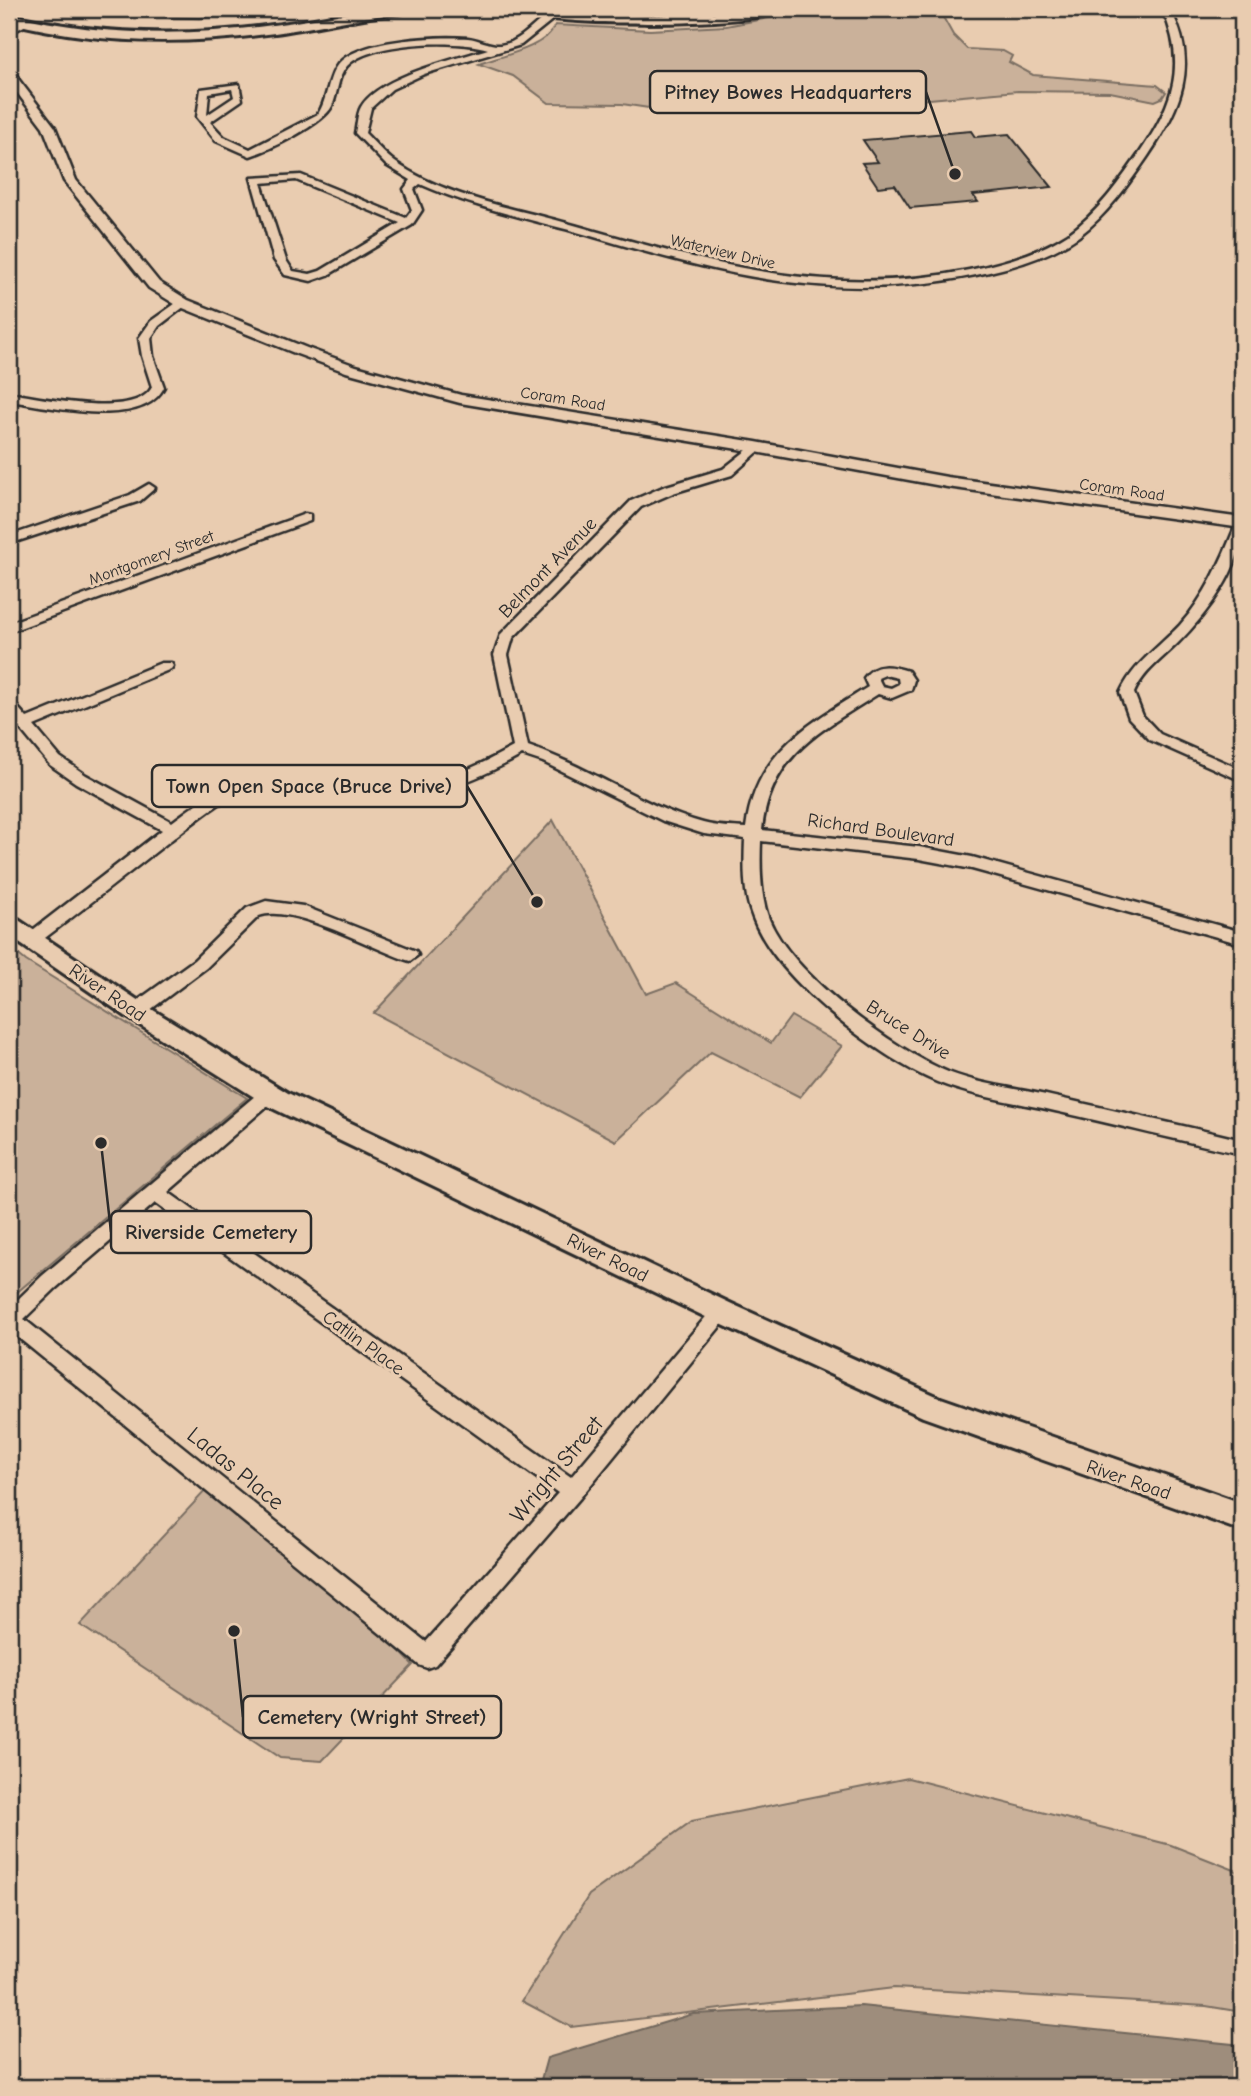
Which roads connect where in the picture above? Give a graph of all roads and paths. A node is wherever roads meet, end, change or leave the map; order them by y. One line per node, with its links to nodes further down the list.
1 (402, 9): 7 (main road)
2 (513, 9): 5 (main road)
3 (778, 9): 5 (main road)
4 (1166, 9): 13 (street, Waterview Drive)
5 (554, 14): 9 (street, Waterview Drive)
6 (9, 18): 7 (main road)
7 (24, 22): 8 (street)
8 (9, 31)
9 (501, 50): 12 (street); 13 (street, Waterview Drive)
10 (9, 70): 15 (street, Coram Road)
11 (204, 122): 12 (street)
12 (256, 166): 14 (street); 14 (street)
13 (418, 179): 14 (street)
14 (408, 223)
15 (183, 303): 16 (street); 17 (street, Coram Road)
16 (9, 397)
17 (756, 447): 20 (street, Coram Road); 27 (street, Belmont Avenue)
18 (149, 488): 21 (street)
19 (305, 518): 22 (street, Montgomery Street)
20 (1242, 525): 28 (street)
21 (9, 540)
22 (9, 628)
23 (166, 666): 26 (street)
24 (876, 689): 30 (street, Bruce Drive)
25 (9, 706): 26 (street)
26 (24, 725): 29 (street)
27 (521, 749): 29 (street); 30 (street, Richard Boulevard)
28 (1242, 776)
29 (174, 830): 31 (street)
30 (753, 834): 32 (street, Richard Boulevard); 36 (street, Bruce Drive)
31 (20, 933): 34 (main road, River Road)
32 (1242, 938)
33 (410, 955): 34 (street)
34 (136, 1011): 35 (main road, River Road)
35 (268, 1095): 37 (street); 38 (main road, River Road)
36 (1242, 1147)
37 (154, 1192): 39 (street); 40 (street, Catlin Place)
38 (722, 1312): 40 (street, Wright Street); 41 (main road, River Road)
39 (10, 1321): 42 (street, Ladas Place)
40 (573, 1491): 42 (street, Wright Street)
41 (1242, 1517)
42 (427, 1657)

